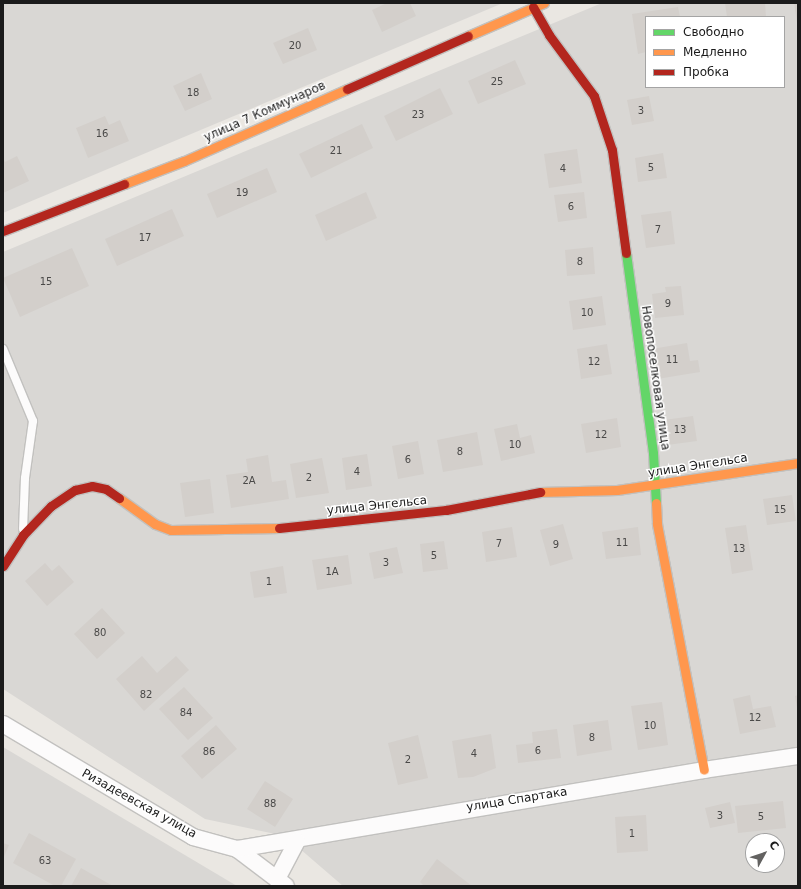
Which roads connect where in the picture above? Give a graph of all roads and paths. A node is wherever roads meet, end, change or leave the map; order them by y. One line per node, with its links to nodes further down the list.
1 (544, 3): 2 (street, улица 7 Коммунаров)
2 (533, 7): 3 (street, улица 7 Коммунаров); 6 (street, Новопоселковая улица)
3 (3, 231)
4 (3, 349): 7 (lane)
5 (798, 463): 6 (street, улица Энгельса)
6 (656, 484): 7 (street, улица Энгельса); 11 (street, Новопоселковая улица)
7 (23, 536): 8 (street, улица Энгельса)
8 (3, 566)
9 (3, 724): 13 (street, Ризадеевская улица)
10 (798, 756): 11 (street, улица Спартака)
11 (704, 770): 12 (street, улица Спартака)
12 (297, 841): 13 (street, улица Спартака); 14 (street, Ризадеевская улица)
13 (237, 849): 14 (street, Ризадеевская улица)
14 (282, 882)

